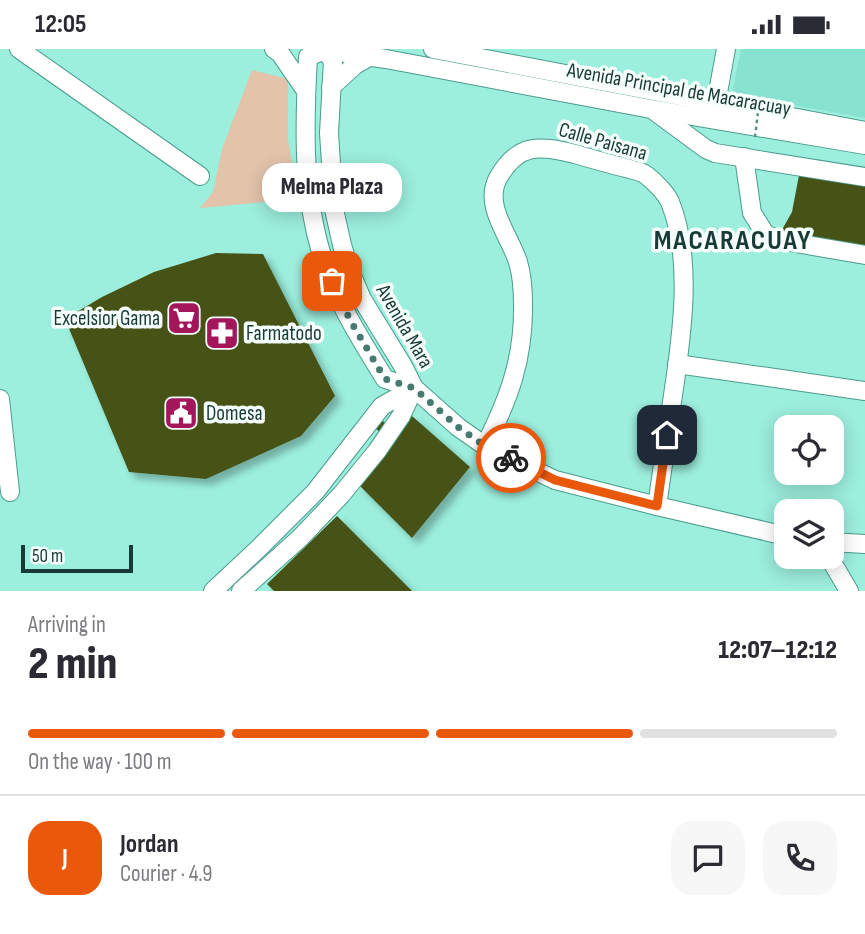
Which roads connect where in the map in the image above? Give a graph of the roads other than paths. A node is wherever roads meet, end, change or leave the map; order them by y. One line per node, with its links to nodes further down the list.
1 (19, 49): 14 (street)
2 (274, 49): 8 (street)
3 (323, 49): 6 (street, Avenida Principal de Macaracuay); 7 (street, Avenida Mara); 8 (street, Avenida Mara)
4 (433, 49): 9 (street, Avenida Principal de Macaracuay)
5 (726, 49): 9 (street)
6 (369, 57): 7 (street); 10 (street, Avenida Principal de Macaracuay)
7 (331, 87): 18 (street, Avenida Mara)
8 (306, 91): 18 (street, Avenida Mara)
9 (716, 103): 11 (street, Avenida Principal de Macaracuay)
10 (651, 109): 12 (street, Avenida Principal de Macaracuay); 13 (street)
11 (865, 131)
12 (865, 145)
13 (744, 157): 15 (street); 16 (street)
14 (200, 176)
15 (865, 177)
16 (865, 255)
17 (677, 364): 19 (street); 21 (street, Calle Paisana); 25 (street, Calle Paisana)
18 (414, 388): 21 (street, Avenida Mara); 23 (street); 24 (street)
19 (865, 391)
20 (0, 399): 22 (street)
21 (485, 446): 25 (street, Avenida Mara)
22 (10, 492)
23 (315, 492): 24 (street); 30 (street)
24 (331, 506): 31 (street)
25 (657, 506): 26 (street, Avenida Mara)
26 (774, 533)
27 (844, 542): 28 (street)
28 (865, 544)
29 (836, 569): 32 (street)
30 (213, 591)
31 (242, 591)
32 (849, 591)

